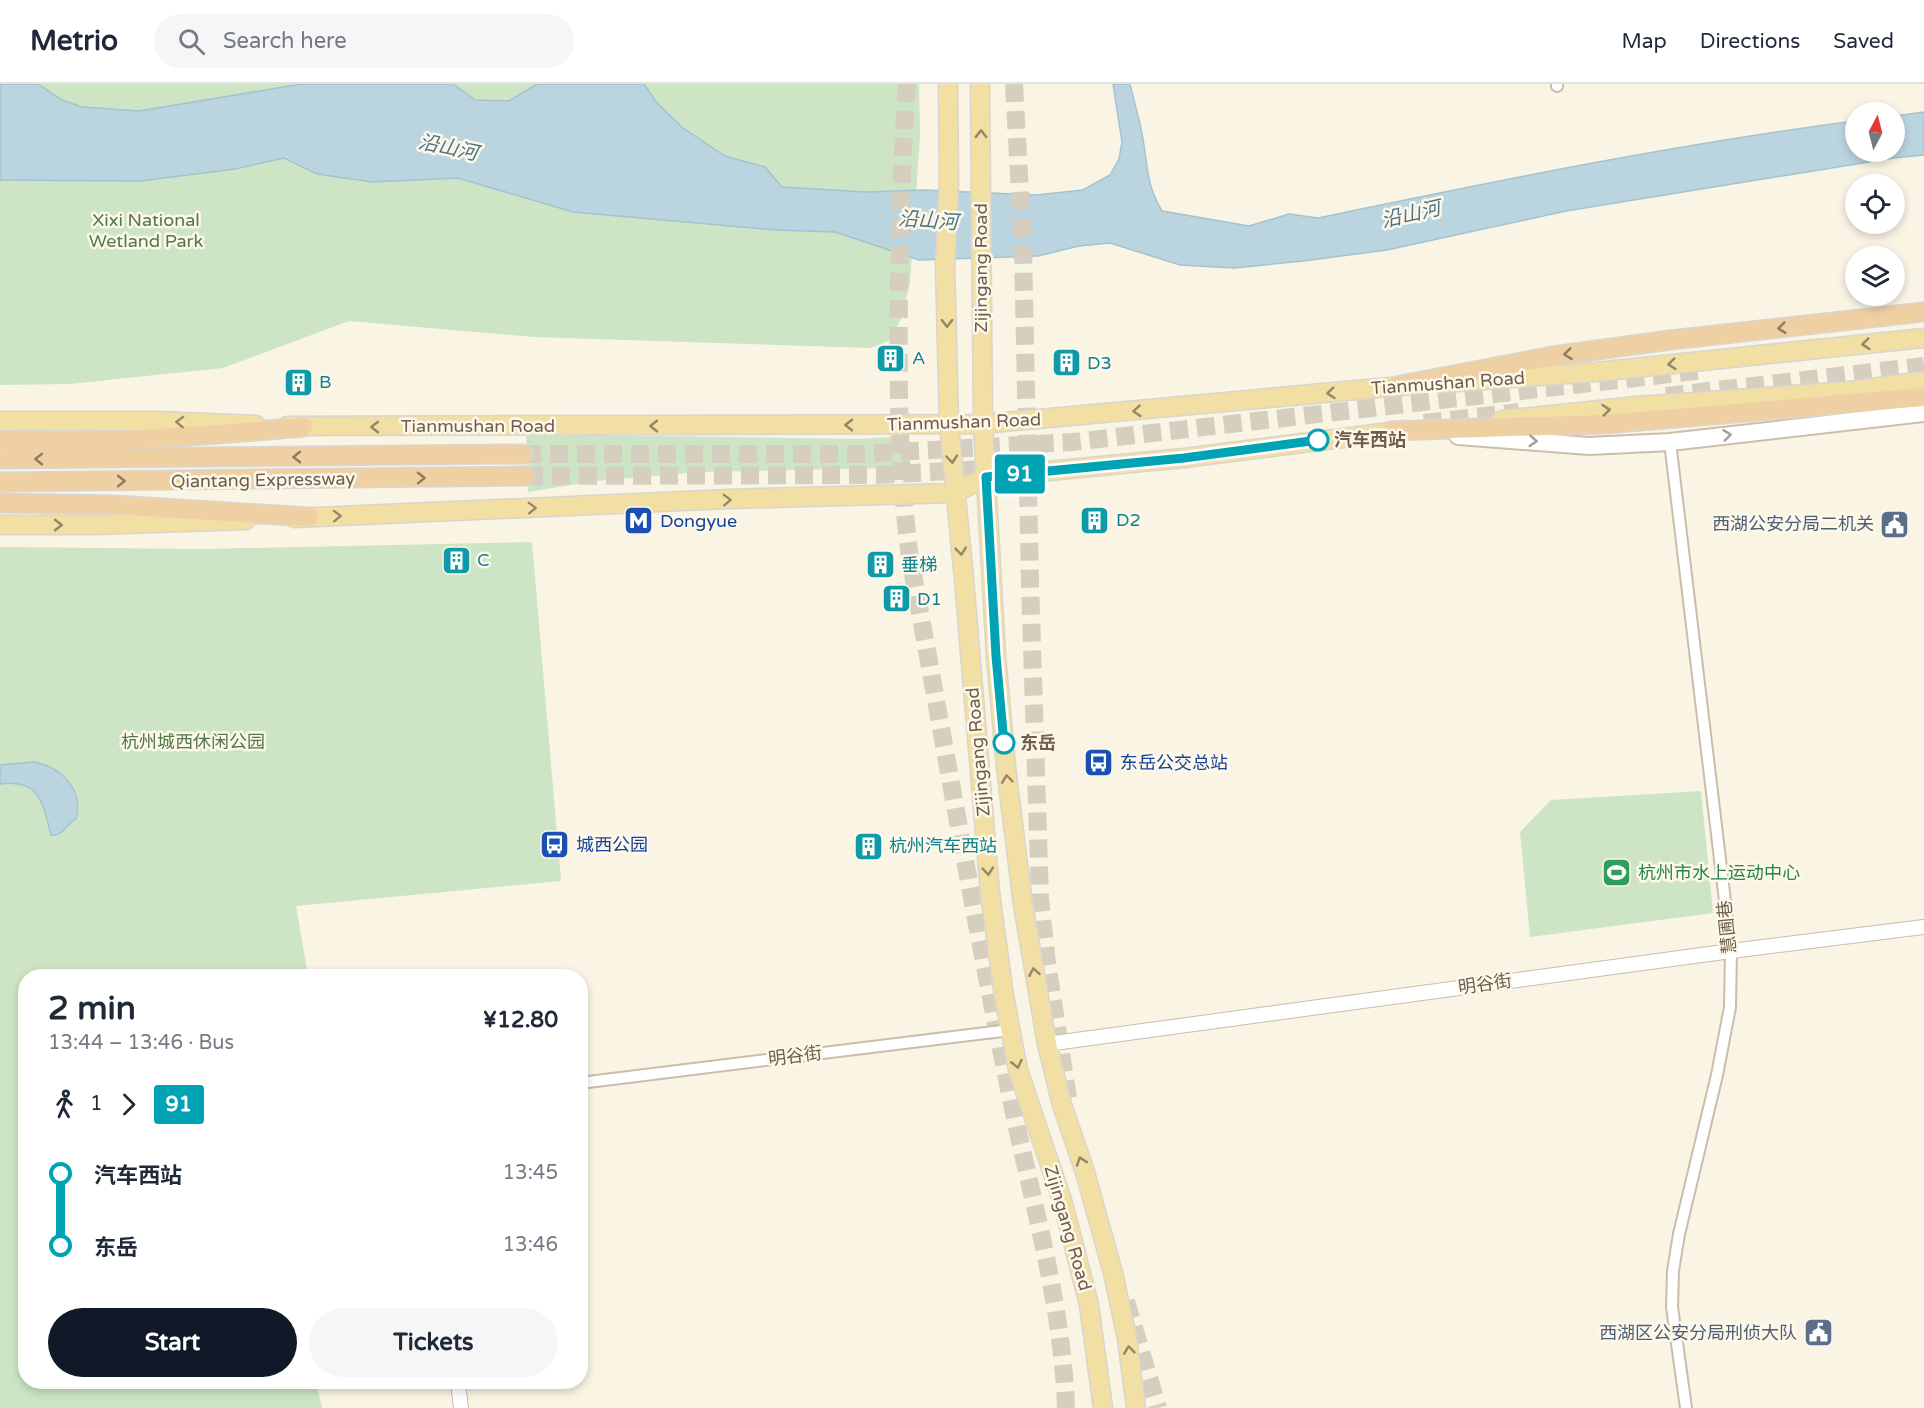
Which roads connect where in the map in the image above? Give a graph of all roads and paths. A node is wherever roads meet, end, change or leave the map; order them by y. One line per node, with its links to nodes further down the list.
1 (948, 84): 11 (main road, Zijingang Road, one-way to 11)
2 (980, 84): 10 (main road, Zijingang Road, one-way to 2)
3 (1924, 312): 6 (highway, one-way to 6)
4 (1924, 338): 6 (main road, Tianmushan Road, one-way to 6)
5 (1924, 381): 13 (main road, one-way to 5)
6 (1396, 387): 10 (main road, Tianmushan Road, one-way to 10)
7 (1924, 397): 13 (highway)
8 (1924, 412): 15 (main road, one-way to 8)
9 (0, 421): 12 (main road, Tianmushan Road, one-way to 9)
10 (983, 424): 11 (main road, Tianmushan Road); 19 (main road, Zijingang Road)
11 (949, 425): 12 (main road, Tianmushan Road, one-way to 12); 21 (main road, Zijingang Road, one-way to 21)
12 (303, 427): 14 (highway)
13 (1391, 431): 15 (main road, one-way to 15); 19 (main road)
14 (0, 440)
15 (1670, 441): 26 (street, 慧圃巷)
16 (523, 454): 17 (highway, Qiantang Expressway, one-way to 17)
17 (0, 459)
18 (525, 476): 20 (highway, Qiantang Expressway, one-way to 18)
19 (986, 477): 21 (main road); 28 (main road, Zijingang Road, one-way to 19)
20 (0, 482)
21 (956, 493): 23 (main road, one-way to 21); 27 (main road, Zijingang Road, one-way to 27)
22 (0, 503): 23 (highway)
23 (309, 517): 24 (main road, one-way to 23)
24 (0, 525)
25 (1924, 927): 26 (street, 明谷街)
26 (1731, 951): 28 (street, 明谷街); 34 (street, 慧圃巷)
27 (1010, 1029): 29 (street, 明谷街); 32 (main road, Zijingang Road, one-way to 32)
28 (1047, 1044): 33 (main road, Zijingang Road, one-way to 28)
29 (588, 1082)
30 (459, 1389): 31 (street)
31 (461, 1408)
32 (1103, 1408)
33 (1136, 1408)
34 (1686, 1408)

